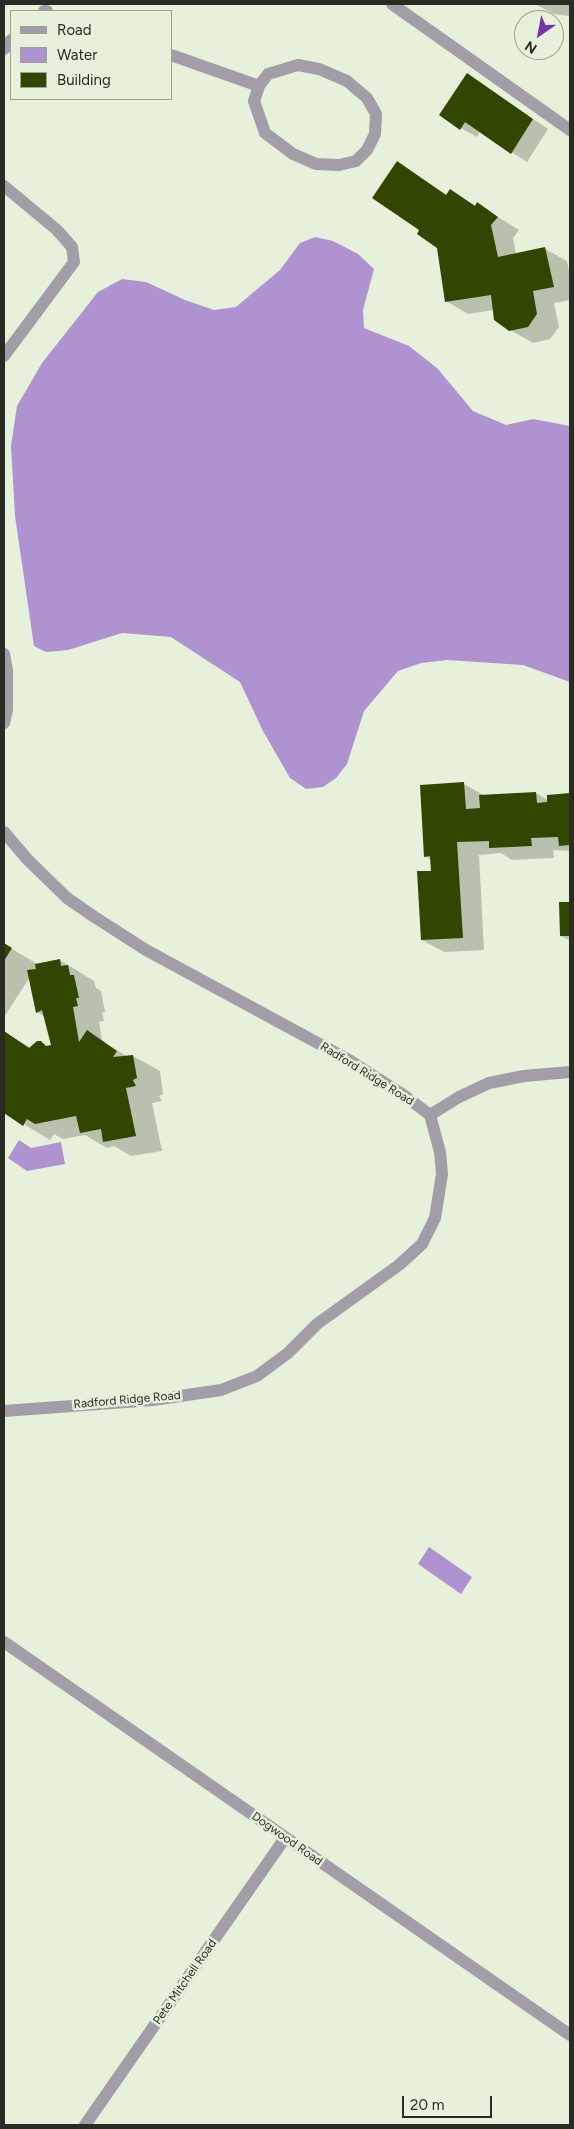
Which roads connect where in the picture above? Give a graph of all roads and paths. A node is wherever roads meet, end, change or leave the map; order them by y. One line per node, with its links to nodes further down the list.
1 (392, 4): 4 (street)
2 (172, 55): 3 (street)
3 (258, 86): 3 (street)
4 (570, 130)
5 (4, 186): 6 (street)
6 (4, 356)
7 (4, 654): 8 (street)
8 (4, 723)
9 (4, 832): 11 (street, Radford Ridge Road)
10 (570, 1072): 11 (street)
11 (430, 1115): 12 (street, Radford Ridge Road)
12 (4, 1412)
13 (4, 1642): 14 (street, Dogwood Road)
14 (285, 1838): 15 (street, Dogwood Road); 16 (street, Pete Mitchell Road)
15 (570, 2035)
16 (85, 2125)

